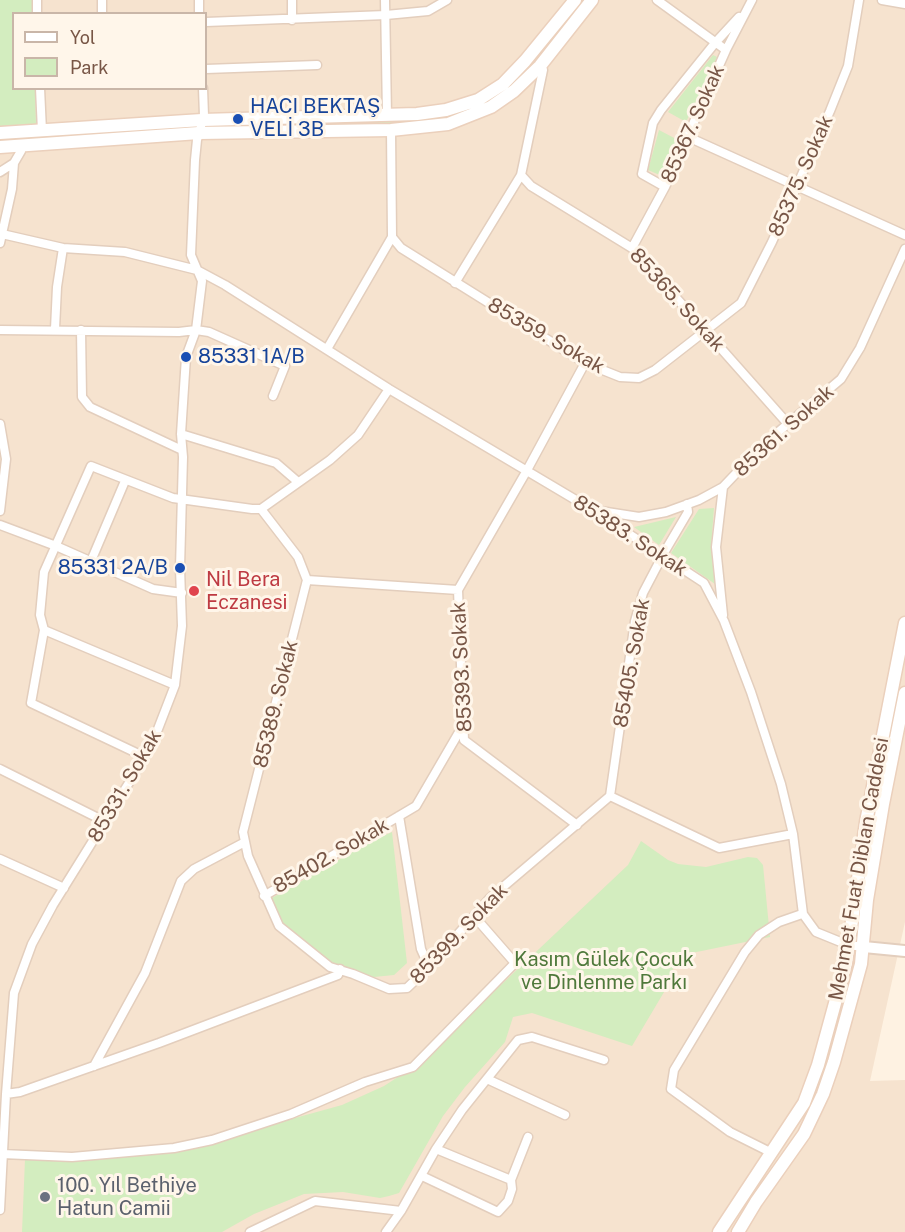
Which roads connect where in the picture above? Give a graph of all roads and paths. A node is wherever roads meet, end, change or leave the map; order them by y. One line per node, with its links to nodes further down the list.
1 (292, 0): 13 (street)
2 (386, 0): 12 (street)
3 (447, 0): 12 (street)
4 (575, 0): 22 (main road)
5 (592, 0): 18 (main road)
6 (657, 0): 15 (street)
7 (752, 0): 11 (street, 85367. Sokak)
8 (858, 0): 34 (street, 85375. Sokak)
9 (882, 0): 10 (street)
10 (905, 4)
11 (745, 11): 15 (street); 16 (street, 85367. Sokak)
12 (386, 15): 13 (street); 22 (street)
13 (292, 20): 14 (street)
14 (207, 22)
15 (715, 43): 16 (street); 35 (street)
16 (726, 50): 28 (street, 85367. Sokak)
17 (317, 65): 19 (street)
18 (540, 66): 24 (main road); 33 (street)
19 (207, 69)
20 (40, 90): 25 (street)
21 (203, 90): 23 (street, 85331. Sokak)
22 (387, 115): 23 (main road)
23 (202, 120): 25 (main road); 27 (street, 85331. Sokak)
24 (391, 130): 27 (main road); 37 (street)
25 (42, 131): 26 (main road)
26 (0, 133)
27 (199, 134): 29 (main road); 42 (street, 85331. Sokak)
28 (688, 137): 34 (street); 35 (street, 85367. Sokak)
29 (22, 146): 30 (main road); 31 (street)
30 (0, 147)
31 (14, 163): 32 (street); 38 (street)
32 (0, 172)
33 (521, 175): 40 (street, 85365. Sokak); 43 (street)
34 (796, 185): 36 (street); 48 (street, 85375. Sokak)
35 (665, 188): 40 (street, 85367. Sokak)
36 (905, 235)
37 (392, 237): 43 (street, 85359. Sokak); 49 (street)
38 (1, 238): 39 (street, 85383. Sokak)
39 (63, 248): 42 (street, 85383. Sokak); 44 (street)
40 (632, 248): 48 (street, 85365. Sokak)
41 (905, 249): 54 (street, 85361. Sokak)
42 (197, 270): 47 (street, 85331. Sokak); 49 (street, 85383. Sokak)
43 (455, 283): 50 (street, 85359. Sokak)
44 (55, 329): 45 (street); 46 (street)
45 (0, 330)
46 (81, 330): 47 (street); 56 (street)
47 (196, 330): 52 (street); 55 (street, 85331. Sokak)
48 (704, 330): 50 (street, 85359. Sokak); 54 (street, 85365. Sokak)
49 (327, 349): 51 (street, 85383. Sokak)
50 (585, 363): 57 (street, 85393. Sokak)
51 (389, 389): 57 (street, 85383. Sokak); 59 (street)
52 (273, 396)
53 (0, 424): 65 (street)
54 (788, 424): 60 (street, 85361. Sokak)
55 (181, 434): 56 (street, 85331. Sokak); 59 (street)
56 (182, 450): 61 (street, 85331. Sokak)
57 (526, 472): 64 (street, 85383. Sokak); 71 (street, 85393. Sokak)
58 (125, 481): 61 (street); 67 (street); 69 (street)
59 (298, 482): 63 (street)
60 (723, 487): 62 (street, 85361. Sokak); 73 (street)
61 (181, 500): 63 (street); 72 (street, 85331. Sokak)
62 (687, 504): 64 (street, 85361. Sokak); 68 (street, 85405. Sokak)
63 (261, 509): 70 (street)
64 (591, 509): 68 (street, 85383. Sokak)
65 (0, 511)
66 (0, 525): 67 (street)
67 (56, 546): 69 (street); 75 (street)
68 (663, 557): 73 (street, 85383. Sokak); 81 (street, 85405. Sokak)
69 (91, 561): 72 (street)
70 (307, 580): 71 (street); 86 (street, 85389. Sokak)
71 (458, 590): 78 (street, 85393. Sokak)
72 (182, 592): 76 (street, 85331. Sokak)
73 (724, 621): 85 (street, 85383. Sokak)
74 (905, 622): 92 (main road, Mehmet Fuat Diblan Caddesi)
75 (44, 630): 76 (street); 79 (street)
76 (175, 685): 79 (street, 85331. Sokak)
77 (905, 693): 93 (main road, Mehmet Fuat Diblan Caddesi)
78 (462, 727): 82 (street, 85402. Sokak); 84 (street, 85393. Sokak)
79 (145, 758): 83 (street, 85331. Sokak)
80 (0, 769): 83 (street)
81 (610, 796): 84 (street, 85399. Sokak); 85 (street)
82 (399, 816): 89 (street, 85402. Sokak); 95 (street)
83 (106, 822): 88 (street, 85331. Sokak)
84 (577, 825): 91 (street, 85399. Sokak)
85 (793, 834): 90 (street, 85383. Sokak)
86 (244, 842): 89 (street, 85399. Sokak); 98 (street)
87 (0, 859): 88 (street)
88 (64, 888): 100 (street, 85331. Sokak)
89 (264, 896): 96 (street, 85399. Sokak)
90 (802, 914): 92 (street); 104 (street)
91 (474, 916): 95 (street, 85399. Sokak); 105 (street)
92 (848, 945): 93 (street); 104 (main road, Mehmet Fuat Diblan Caddesi)
93 (864, 947): 94 (street); 113 (main road, Mehmet Fuat Diblan Caddesi)
94 (905, 951)
95 (429, 967): 96 (street, 85399. Sokak)
96 (340, 969): 98 (street)
97 (604, 1060): 99 (street)
98 (94, 1066): 100 (street)
99 (486, 1079): 101 (street); 103 (street)
100 (6, 1094): 105 (street, 85331. Sokak)
101 (565, 1115)
102 (528, 1137): 107 (street)
103 (436, 1149): 106 (street); 107 (street)
104 (772, 1153): 112 (main road, Mehmet Fuat Diblan Caddesi)
105 (2, 1154): 108 (street, 85331. Sokak)
106 (422, 1176): 107 (street); 109 (street)
107 (511, 1180)
108 (0, 1210)
109 (401, 1211): 110 (street); 111 (street)
110 (250, 1232)
111 (386, 1232)
112 (719, 1232)
113 (738, 1232)

